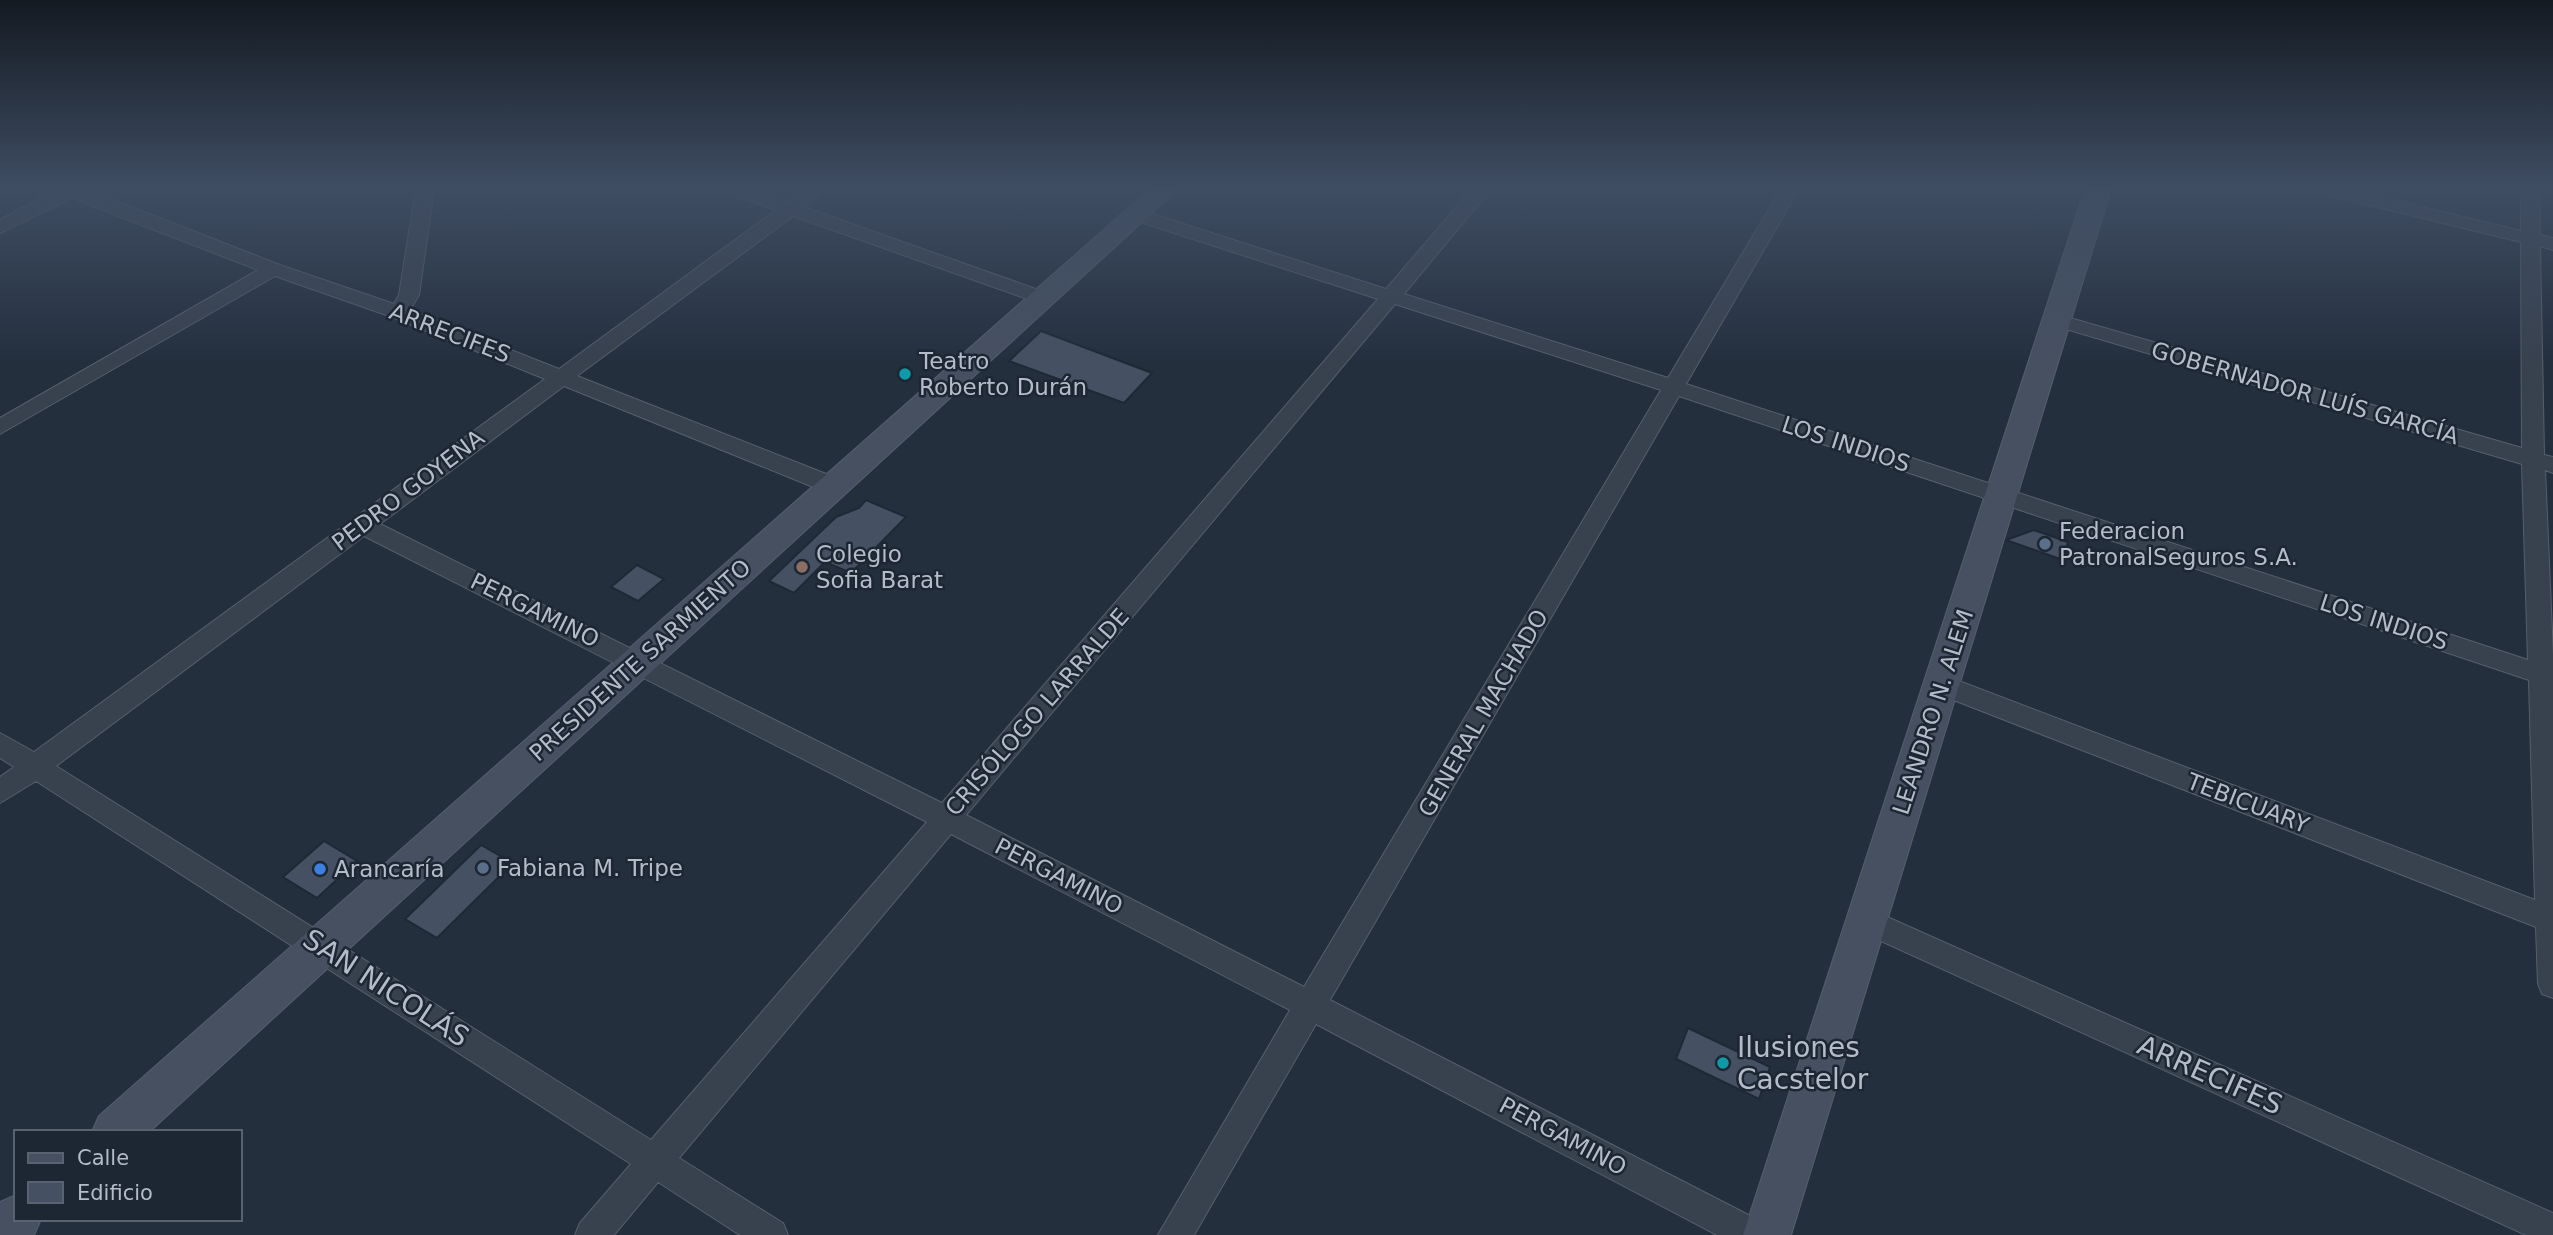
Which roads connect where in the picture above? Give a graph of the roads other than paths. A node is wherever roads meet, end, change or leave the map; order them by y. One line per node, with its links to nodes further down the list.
1 (216, 247): 11 (street, ARRECIFES)
2 (416, 247): 14 (street)
3 (739, 247): 16 (street, PEDRO GOYENA)
4 (897, 247): 13 (street)
5 (1101, 247): 13 (street, PRESIDENTE SARMIENTO)
6 (1235, 247): 12 (street, LOS INDIOS)
7 (1433, 247): 12 (street, CRISÓLOGO LARRALDE)
8 (1756, 247): 17 (street, GENERAL MACHADO)
9 (2080, 247): 15 (street, LEANDRO N. ALEM)
10 (2530, 247): 19 (street)
11 (273, 269): 14 (street, ARRECIFES); 18 (street)
12 (1391, 297): 17 (street, LOS INDIOS); 29 (street, CRISÓLOGO LARRALDE)
13 (1043, 298): 20 (street, PRESIDENTE SARMIENTO)
14 (399, 313): 16 (street, ARRECIFES)
15 (2056, 320): 19 (street, GOBERNADOR LUÍS GARCÍA); 21 (street, LEANDRO N. ALEM)
16 (561, 377): 20 (street, ARRECIFES); 22 (street, PEDRO GOYENA)
17 (1673, 387): 21 (street, LOS INDIOS); 34 (street, GENERAL MACHADO)
18 (0, 427)
19 (2543, 463): 24 (street)
20 (831, 485): 23 (street, PRESIDENTE SARMIENTO)
21 (2002, 496): 24 (street, LOS INDIOS); 25 (street, LEANDRO N. ALEM)
22 (362, 525): 23 (street, PERGAMINO); 27 (street, PEDRO GOYENA)
23 (639, 662): 29 (street, PERGAMINO); 32 (street, PRESIDENTE SARMIENTO)
24 (2548, 676): 30 (street)
25 (1942, 685): 30 (street, TEBICUARY); 31 (street, LEANDRO N. ALEM)
26 (0, 744): 27 (street, SAN NICOLÁS)
27 (37, 765): 28 (street, PEDRO GOYENA); 32 (street, SAN NICOLÁS)
28 (0, 792)
29 (946, 818): 34 (street, PERGAMINO); 36 (street, CRISÓLOGO LARRALDE)
30 (2552, 920): 33 (street)
31 (1867, 921): 38 (street, ARRECIFES); 44 (street, LEANDRO N. ALEM)
32 (323, 947): 35 (street, PRESIDENTE SARMIENTO); 36 (street, SAN NICOLÁS)
33 (2553, 984)
34 (1312, 1005): 42 (street, GENERAL MACHADO); 43 (street, PERGAMINO)
35 (117, 1130)
36 (653, 1161): 40 (street, CRISÓLOGO LARRALDE); 41 (street, SAN NICOLÁS)
37 (15, 1221): 39 (street)
38 (2553, 1230)
39 (0, 1234)
40 (592, 1235)
41 (771, 1235)
42 (1175, 1235)
43 (1752, 1235)
44 (1767, 1235)

